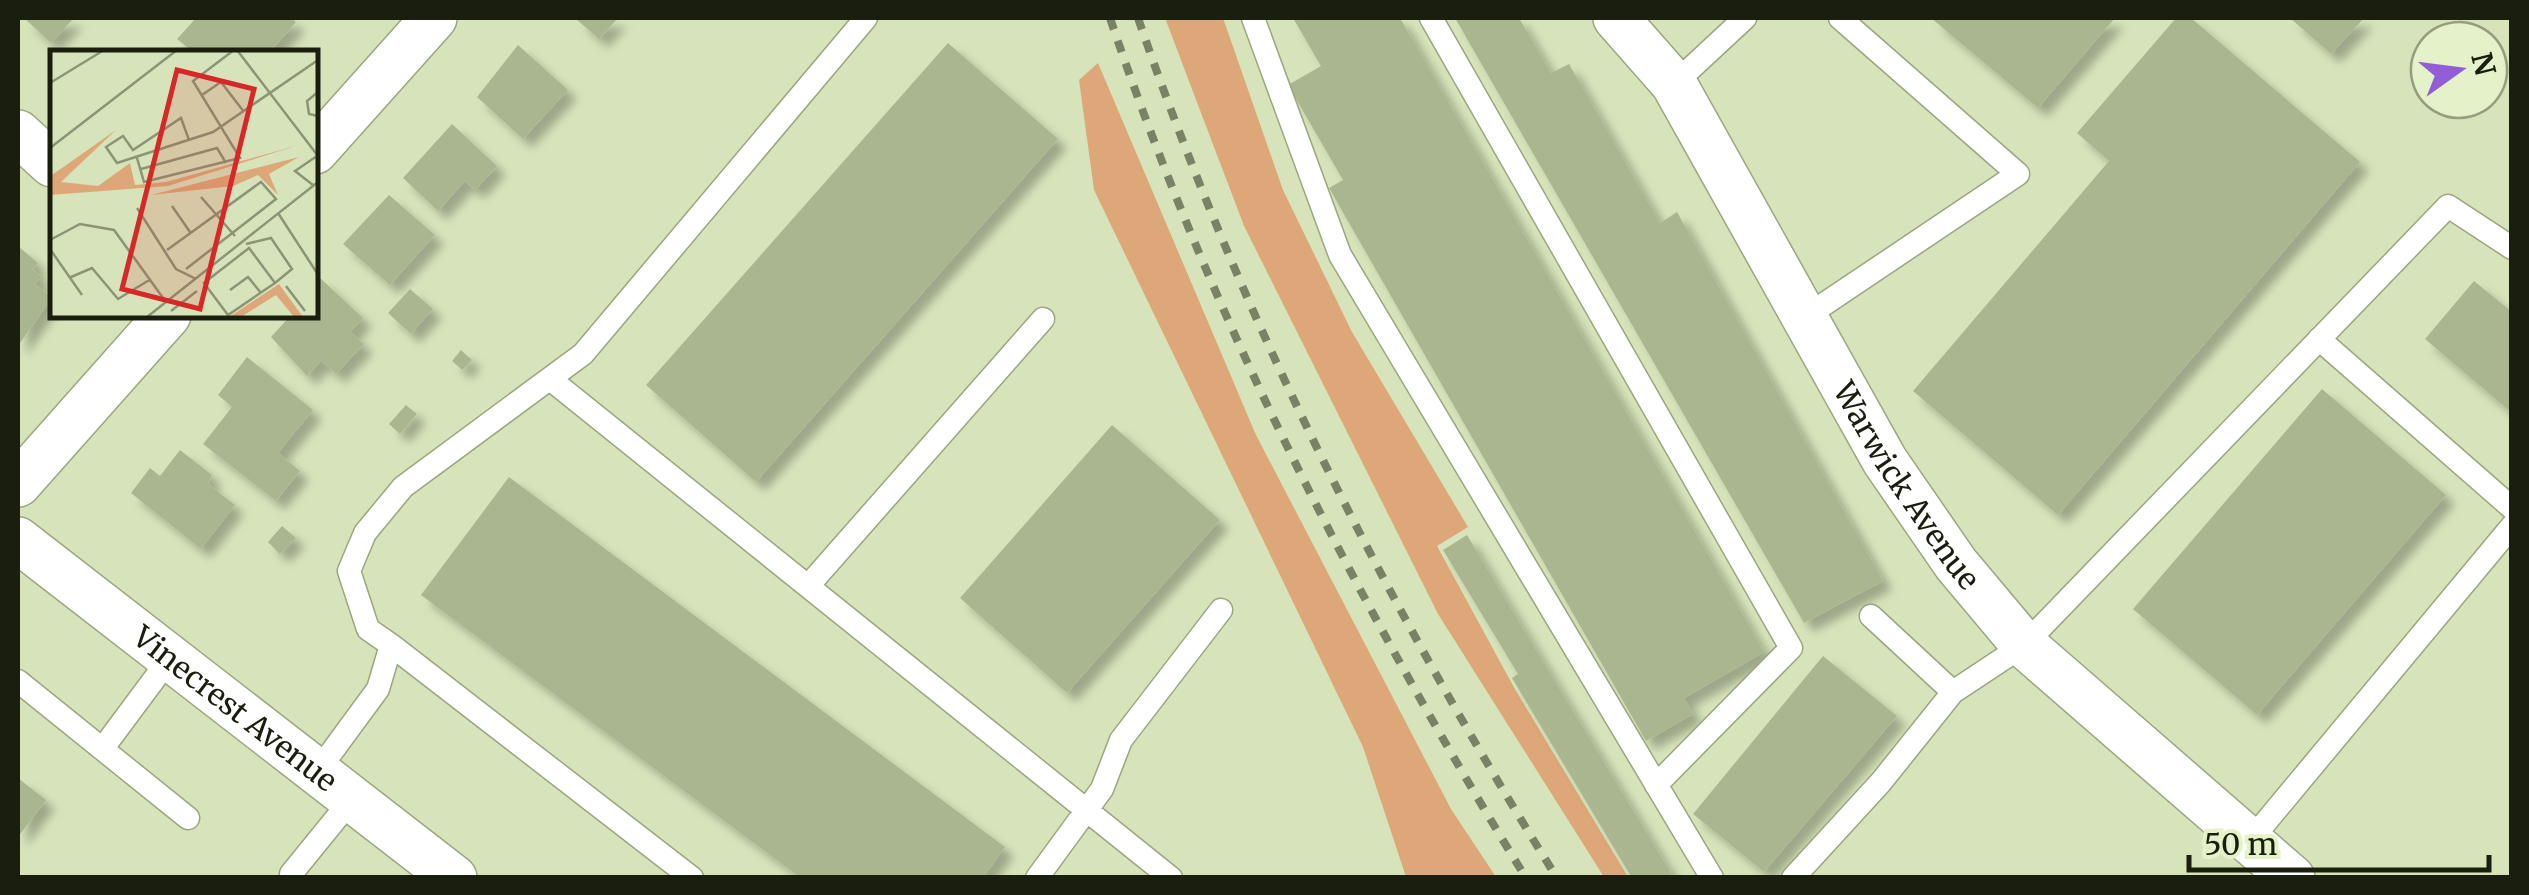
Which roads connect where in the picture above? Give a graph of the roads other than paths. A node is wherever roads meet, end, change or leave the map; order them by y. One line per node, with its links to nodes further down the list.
1 (434, 18): 10 (street)
2 (866, 18): 17 (lane)
3 (1253, 18): 32 (lane)
4 (1431, 18): 32 (lane)
5 (1616, 18): 8 (street, Warwick Avenue)
6 (1745, 18): 8 (lane)
7 (1840, 18): 13 (lane)
8 (1674, 84): 13 (street, Warwick Avenue)
9 (18, 134): 11 (street)
10 (318, 147)
11 (50, 162)
12 (2512, 248): 16 (lane)
13 (1804, 317): 25 (street, Warwick Avenue)
14 (165, 318): 18 (street)
15 (1043, 319): 22 (lane)
16 (2319, 339): 19 (lane); 25 (lane)
17 (550, 379): 22 (lane); 26 (lane)
18 (18, 484)
19 (2512, 508)
20 (2512, 526): 35 (lane)
21 (18, 540): 27 (street, Vinecrest Avenue)
22 (808, 586): 33 (lane)
23 (1221, 610): 33 (lane)
24 (1871, 616): 29 (lane)
25 (2024, 644): 29 (lane); 35 (street, Warwick Avenue)
26 (392, 645): 31 (lane); 38 (lane)
27 (170, 658): 30 (lane); 31 (street, Vinecrest Avenue)
28 (18, 680): 30 (lane)
29 (1954, 692): 42 (lane)
30 (103, 748): 34 (lane)
31 (334, 785): 36 (lane); 37 (street, Vinecrest Avenue)
32 (1656, 785): 41 (lane)
33 (1087, 810): 39 (lane); 40 (lane)
34 (188, 818)
35 (2250, 841): 43 (street, Warwick Avenue)
36 (290, 876)
37 (454, 878)
38 (692, 878)
39 (1037, 878)
40 (1171, 878)
41 (1712, 878)
42 (1793, 878)
43 (2292, 878)

